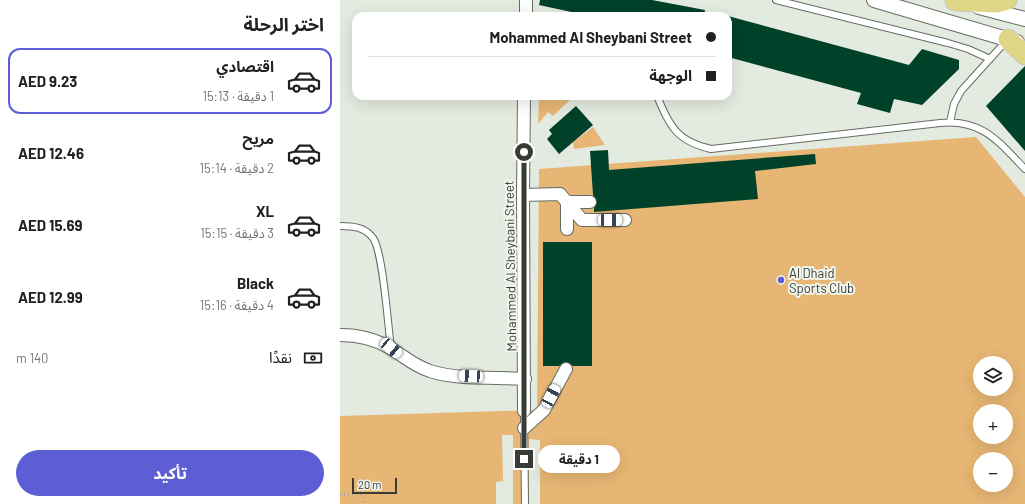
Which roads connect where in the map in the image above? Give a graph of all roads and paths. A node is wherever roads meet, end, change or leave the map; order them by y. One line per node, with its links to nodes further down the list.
1 (526, 0): 6 (street)
2 (776, 0): 10 (lane)
3 (874, 0): 8 (street)
4 (953, 0): 5 (highway); 7 (street)
5 (1007, 0)
6 (526, 12)
7 (1025, 20)
8 (1016, 42): 9 (highway); 10 (lane)
9 (1025, 55)
10 (990, 59): 13 (lane)
11 (524, 100): 15 (street, Mohammed Al Sheybani Street)
12 (659, 100): 13 (lane)
13 (950, 122): 14 (lane)
14 (1025, 169)
15 (523, 195): 16 (street); 24 (street, Mohammed Al Sheybani Street)
16 (567, 202): 17 (street); 18 (street); 20 (street)
17 (590, 202)
18 (625, 220)
19 (340, 226): 22 (lane)
20 (567, 229)
21 (340, 336): 22 (street)
22 (391, 348): 24 (street)
23 (566, 369): 26 (street)
24 (525, 379): 25 (street, Mohammed Al Sheybani Street)
25 (524, 411): 26 (lane)
26 (524, 428): 29 (lane)
27 (340, 495): 28 (path)
28 (364, 504)
29 (525, 504)

